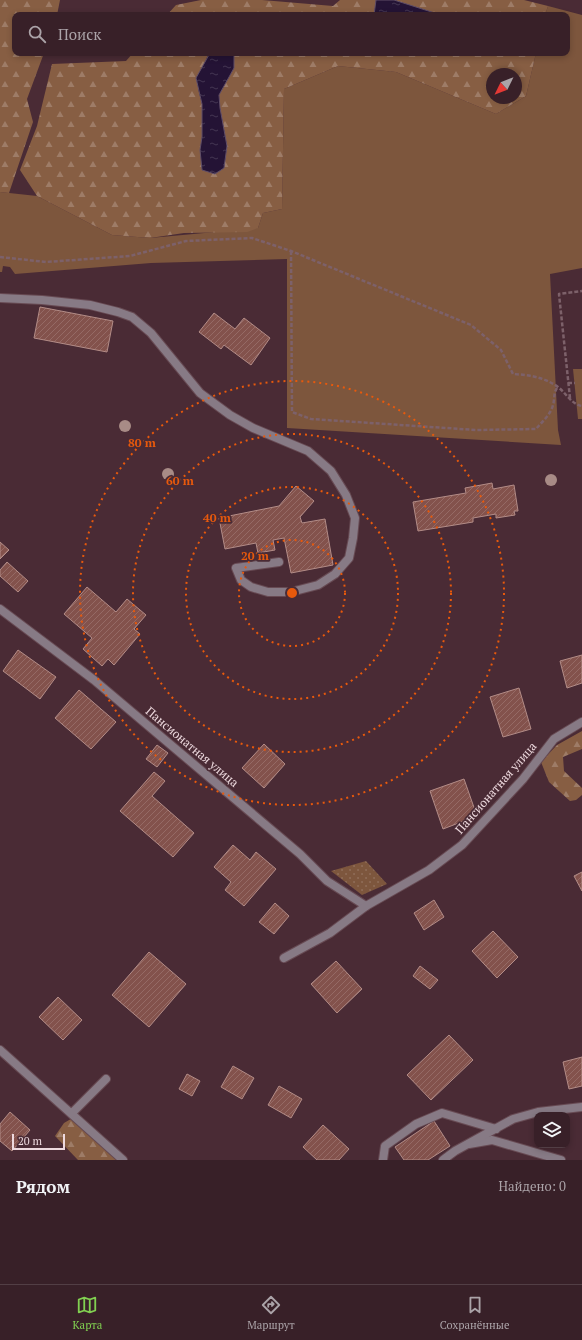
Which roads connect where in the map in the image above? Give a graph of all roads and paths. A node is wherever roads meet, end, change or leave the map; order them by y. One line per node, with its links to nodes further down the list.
1 (291, 251): 2 (path); 7 (path); 7 (path)
2 (0, 257)
3 (582, 291): 5 (path)
4 (0, 298): 10 (street)
5 (568, 383): 6 (path); 8 (path)
6 (575, 383)
7 (558, 387): 8 (path)
8 (570, 399): 9 (path)
9 (582, 406)
10 (280, 562)
11 (0, 609): 13 (street, Пансионатная улица)
12 (582, 722): 13 (street, Пансионатная улица)
13 (366, 906): 14 (street, Пансионатная улица)
14 (284, 958)
15 (0, 1050): 18 (street)
16 (106, 1079): 18 (street)
17 (582, 1107): 19 (street)
18 (72, 1113): 21 (street)
19 (496, 1128): 20 (street); 22 (street)
20 (468, 1144): 23 (street); 24 (street)
21 (123, 1160)
22 (383, 1160)
23 (443, 1160)
24 (561, 1160)

